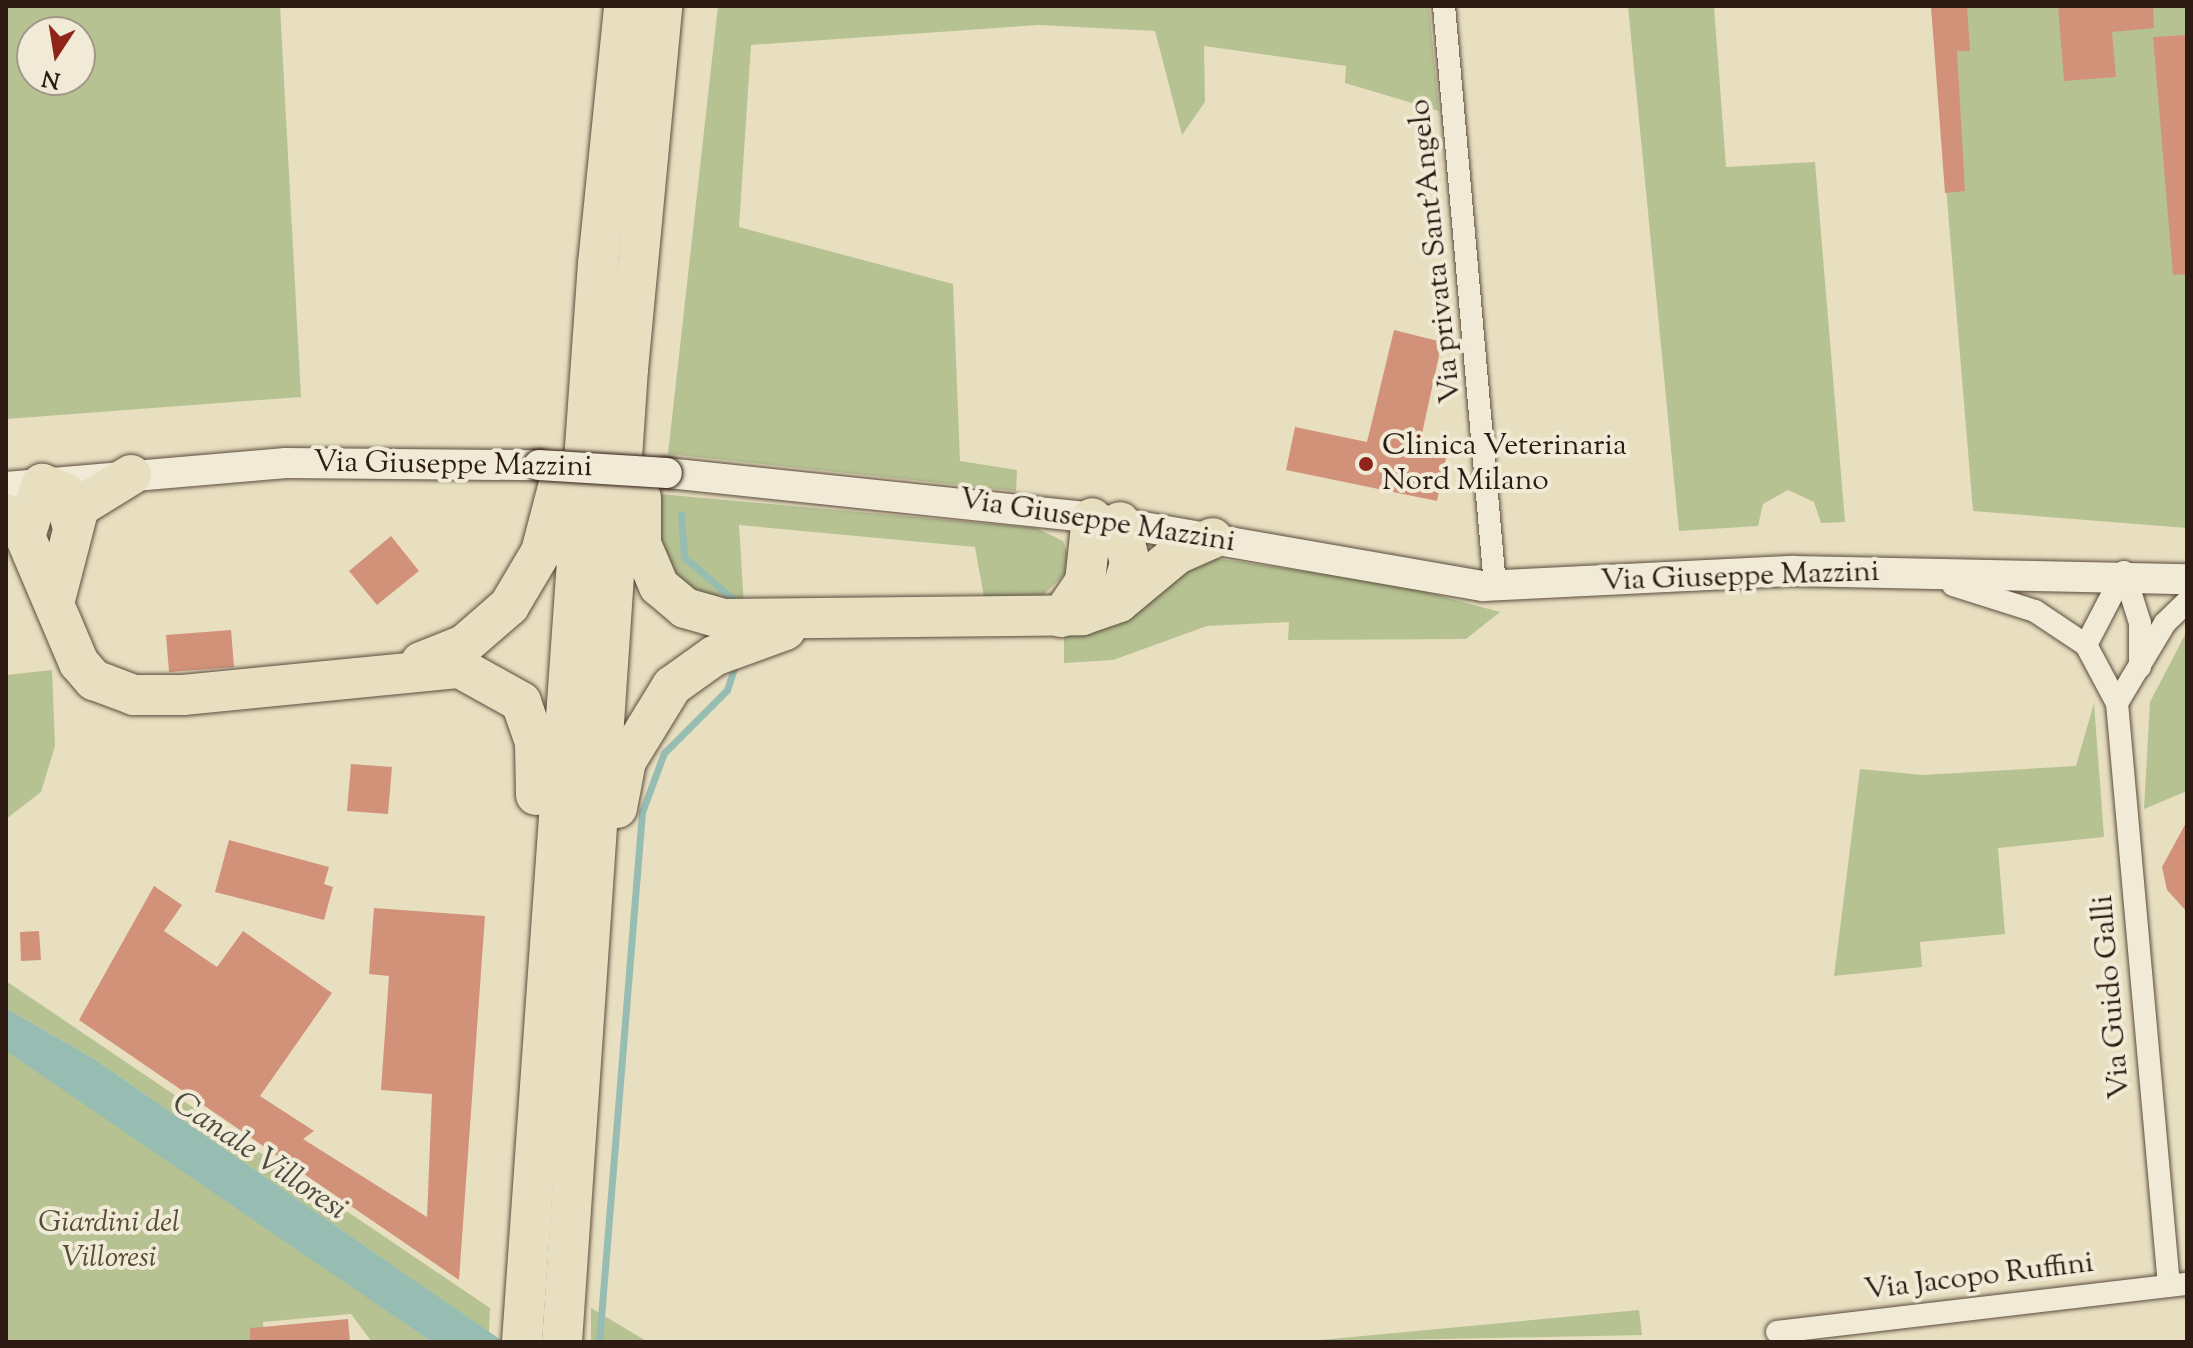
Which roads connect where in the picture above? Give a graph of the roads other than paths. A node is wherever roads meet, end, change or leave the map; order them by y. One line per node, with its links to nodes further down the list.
1 (624, 6): 4 (highway)
2 (662, 6): 5 (highway)
3 (1444, 6): 15 (street, Via privata Sant'Angelo)
4 (598, 264): 23 (highway); 25 (highway)
5 (628, 369): 20 (highway); 26 (highway)
6 (131, 475): 7 (street, Via Giuseppe Mazzini); 8 (street, Via Giuseppe Mazzini, bridge); 9 (highway)
7 (24, 485): 9 (highway); 10 (highway)
8 (1106, 520): 11 (street, Via Giuseppe Mazzini); 17 (highway); 19 (highway)
9 (71, 521): 16 (highway)
10 (16, 525): 16 (highway)
11 (1213, 538): 15 (street, Via Giuseppe Mazzini); 17 (highway)
12 (1794, 571): 13 (street, Via Giuseppe Mazzini); 15 (street, Via Giuseppe Mazzini); 21 (street, Via Guido Galli)
13 (2124, 572): 14 (street, Via Giuseppe Mazzini); 21 (street); 22 (street)
14 (2187, 579)
15 (1495, 586)
16 (56, 596): 23 (highway)
17 (1119, 602): 19 (highway)
18 (2187, 602): 22 (street)
19 (1061, 617): 20 (highway)
20 (808, 624): 26 (highway)
21 (2086, 645): 24 (street, Via Guido Galli)
22 (2140, 668): 24 (street)
23 (395, 670): 25 (highway)
24 (2117, 703): 27 (street, Via Guido Galli)
25 (548, 940): 29 (highway)
26 (587, 943): 30 (highway)
27 (2178, 1285): 28 (street, Via Jacopo Ruffini)
28 (1777, 1332)
29 (522, 1336)
30 (562, 1342)

